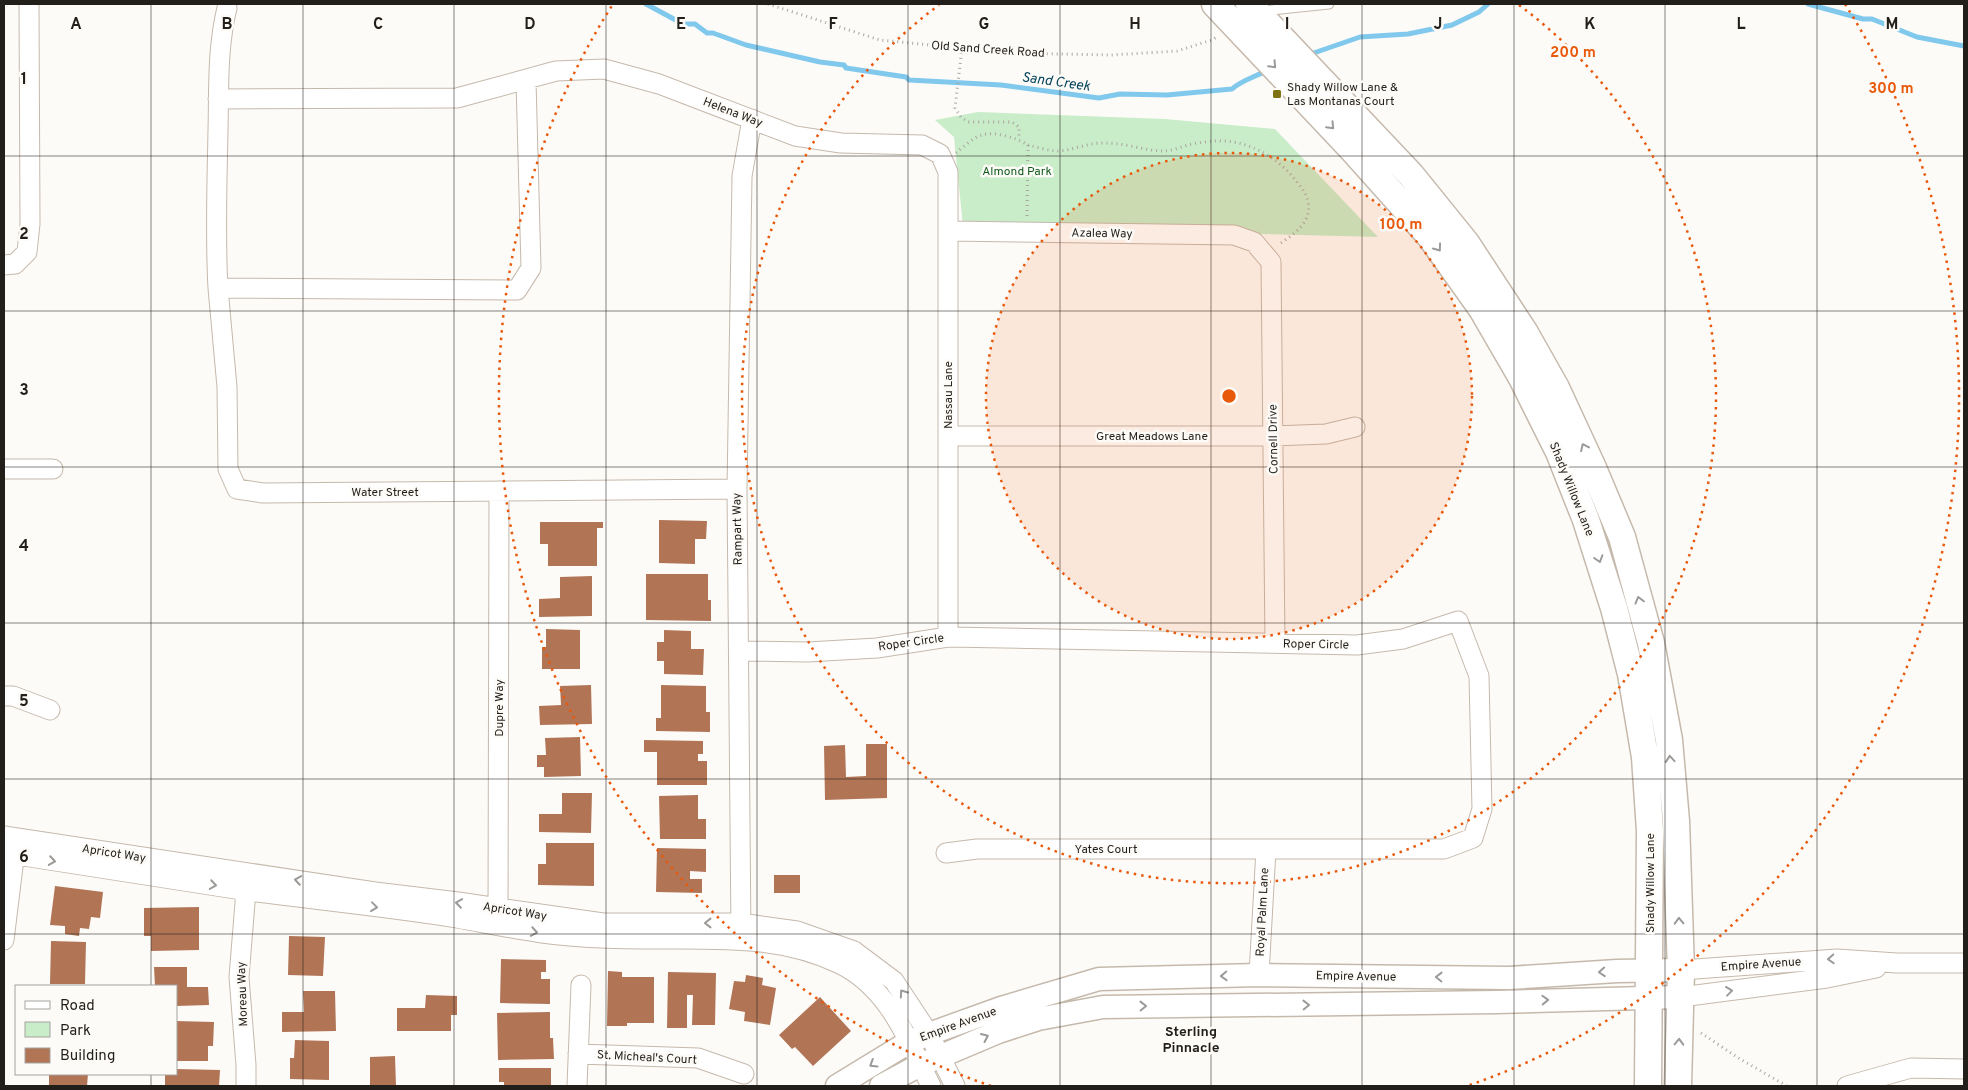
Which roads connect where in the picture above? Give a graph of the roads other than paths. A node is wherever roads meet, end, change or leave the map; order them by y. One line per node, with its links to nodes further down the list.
1 (29, 4): 12 (street)
2 (1215, 4): 5 (main road, Shady Willow Lane)
3 (1329, 4): 5 (lane)
4 (227, 8): 7 (street)
5 (1257, 22): 19 (main road, Shady Willow Lane, one-way to 5); 22 (main road, Shady Willow Lane, one-way to 22)
6 (526, 81): 7 (street, Helena Way); 8 (street, Helena Way); 13 (street)
7 (218, 99): 13 (street)
8 (752, 120): 9 (street, Helena Way); 20 (street, Rampart Way)
9 (942, 159): 10 (street, Nassau Lane)
10 (948, 231): 11 (street, Azalea Way); 15 (street, Nassau Lane)
11 (1259, 248): 16 (street, Cornell Drive)
12 (4, 264)
13 (218, 288): 21 (street, Water Street)
14 (1355, 427): 16 (street, Great Meadows Lane)
15 (948, 436): 16 (street, Great Meadows Lane); 23 (street, Nassau Lane)
16 (1273, 436): 24 (street, Cornell Drive)
17 (4, 469): 18 (street)
18 (53, 469)
19 (1601, 488): 22 (main road); 37 (main road, Shady Willow Lane, one-way to 19)
20 (737, 489): 21 (street, Water Street); 25 (street, Rampart Way)
21 (500, 491): 32 (street, Dupre Way)
22 (1577, 497): 38 (main road, Shady Willow Lane, one-way to 38)
23 (948, 637): 24 (street, Roper Circle); 25 (street, Roper Circle)
24 (1275, 643): 29 (street, Roper Circle)
25 (739, 651): 33 (street, Rampart Way)
26 (4, 696): 27 (street)
27 (50, 710)
28 (9, 846): 31 (street, Apricot Way); 34 (street)
29 (1266, 850): 30 (street, Yates Court); 39 (street, Royal Palm Lane)
30 (946, 853)
31 (247, 882): 32 (street, Apricot Way); 48 (street, Moreau Way)
32 (499, 917): 33 (street, Apricot Way)
33 (741, 931): 43 (street, Apricot Way)
34 (4, 940)
35 (1897, 963): 36 (street, Empire Avenue); 37 (street, Empire Avenue, one-way to 37); 42 (street, Empire Avenue, one-way to 35)
36 (1964, 963)
37 (1681, 970): 38 (street, Empire Avenue); 42 (main road, Shady Willow Lane)
38 (1650, 971): 39 (street, Empire Avenue, one-way to 39); 41 (main road, Shady Willow Lane)
39 (1259, 975): 43 (street, Empire Avenue, one-way to 43)
40 (581, 985): 44 (street)
41 (1650, 997): 42 (street, Empire Avenue); 45 (street, Empire Avenue, one-way to 41); 54 (main road, Shady Willow Lane)
42 (1681, 997): 55 (main road, Shady Willow Lane, one-way to 42)
43 (919, 1038): 45 (street, Apricot Way); 50 (street, Empire Avenue, one-way to 50)
44 (578, 1054): 47 (street, St. Micheal's Court); 49 (street)
45 (930, 1061): 51 (street, Empire Avenue); 52 (street, Apricot Way); 53 (street, Apricot Way)
46 (1964, 1069): 56 (street)
47 (744, 1074)
48 (246, 1086)
49 (577, 1086)
50 (837, 1086)
51 (881, 1086)
52 (931, 1086)
53 (955, 1086)
54 (1648, 1086)
55 (1678, 1086)
56 (1847, 1086)

